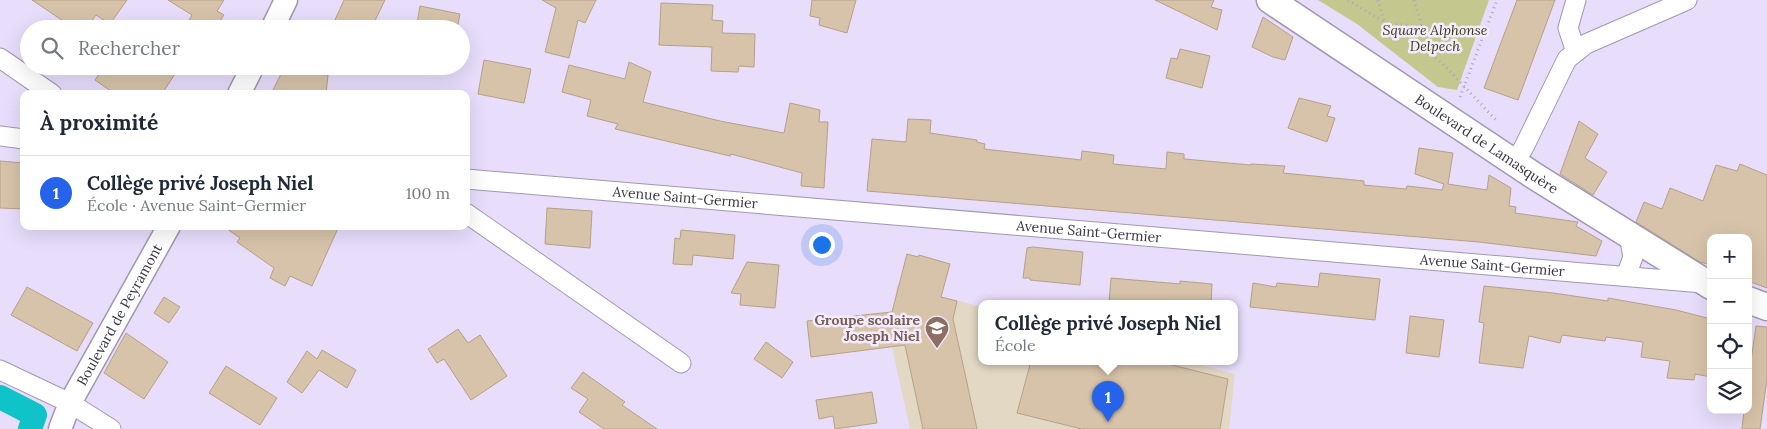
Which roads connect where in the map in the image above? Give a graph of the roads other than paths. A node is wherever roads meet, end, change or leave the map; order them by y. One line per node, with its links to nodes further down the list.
1 (286, 0): 5 (street)
2 (1270, 0): 15 (main road, Boulevard de Lamasquère)
3 (1576, 0): 6 (street)
4 (1687, 0): 6 (street)
5 (276, 20)
6 (1576, 52): 15 (street)
7 (0, 58): 8 (street)
8 (20, 72)
9 (25, 75): 11 (street)
10 (248, 75): 12 (street)
11 (46, 90)
12 (241, 90)
13 (0, 136): 14 (street)
14 (20, 138)
15 (1513, 162): 19 (main road, Boulevard de Lamasquère)
16 (470, 179): 20 (street, Avenue Saint-Germier)
17 (470, 216): 25 (street)
18 (167, 230): 27 (street, Boulevard de Peyramont)
19 (1629, 235): 20 (street); 21 (main road, Boulevard de Lamasquère)
20 (1626, 276): 22 (street, Avenue Saint-Germier)
21 (1707, 283)
22 (1707, 284)
23 (1752, 301): 24 (main road)
24 (1767, 307)
25 (681, 363)
26 (0, 370): 27 (street)
27 (70, 403): 28 (street, Boulevard de Peyramont); 29 (street)
28 (60, 429)
29 (111, 429)

